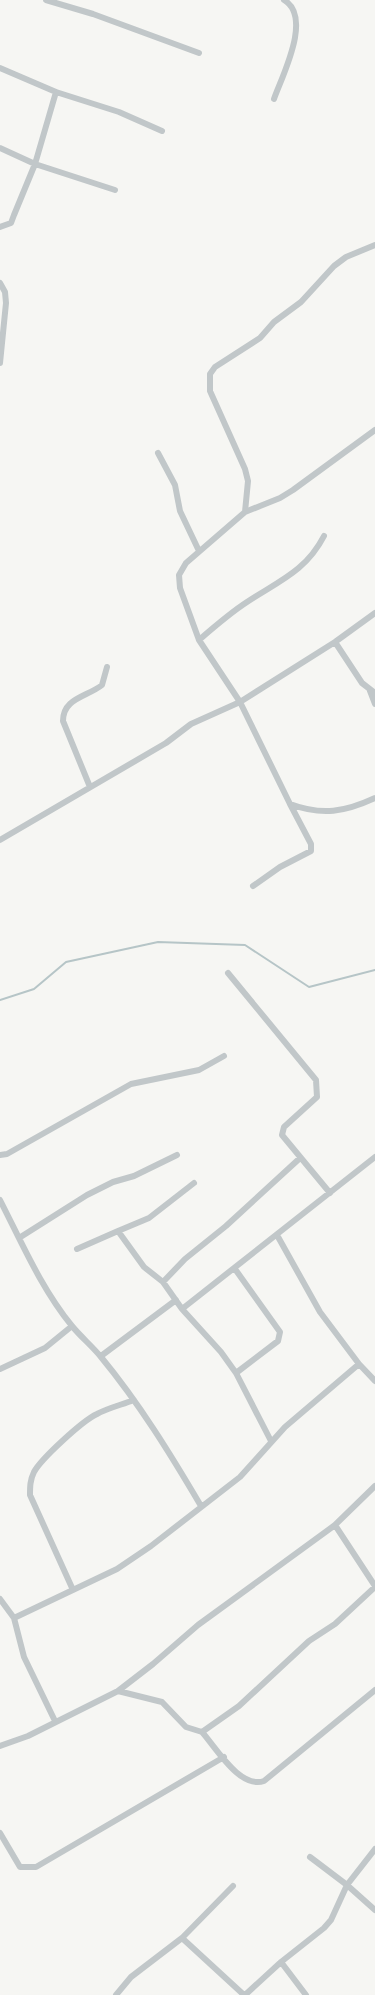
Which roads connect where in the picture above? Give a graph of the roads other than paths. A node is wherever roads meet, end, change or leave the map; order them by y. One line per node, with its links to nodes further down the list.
1 (46, 0): 3 (street)
2 (284, 0): 6 (street)
3 (199, 53)
4 (0, 68): 5 (street)
5 (56, 92): 7 (street); 9 (street)
6 (274, 99)
7 (162, 131)
8 (0, 148): 9 (street)
9 (35, 164): 10 (street); 11 (street)
10 (115, 190)
11 (0, 227)
12 (375, 245): 17 (street)
13 (0, 283): 14 (street)
14 (0, 363)
15 (375, 430): 17 (street)
16 (158, 453): 19 (street)
17 (245, 512): 19 (street)
18 (324, 536): 21 (street)
19 (199, 551): 21 (street)
20 (375, 612): 22 (street)
21 (199, 640): 25 (street)
22 (335, 642): 24 (street); 25 (street)
23 (107, 667): 27 (street)
24 (372, 692): 26 (street)
25 (240, 702): 27 (street); 29 (street)
26 (375, 704)
27 (90, 787): 30 (street)
28 (375, 798): 29 (street)
29 (290, 804): 31 (street)
30 (0, 840)
31 (253, 886)
32 (228, 972): 37 (street)
33 (224, 1056): 34 (street)
34 (0, 1155)
35 (177, 1155): 43 (street)
36 (375, 1157): 39 (street)
37 (299, 1159): 39 (street); 46 (street)
38 (194, 1183): 41 (street)
39 (330, 1193): 42 (street)
40 (0, 1200): 43 (street)
41 (118, 1231): 44 (street); 46 (street)
42 (277, 1235): 45 (street); 51 (street)
43 (19, 1238): 49 (street)
44 (77, 1249)
45 (235, 1269): 48 (street); 53 (street)
46 (163, 1282): 47 (street)
47 (176, 1300): 48 (street); 50 (street)
48 (182, 1309): 53 (street)
49 (72, 1326): 50 (street); 52 (street)
50 (101, 1356): 55 (street)
51 (359, 1364): 54 (street); 56 (street)
52 (0, 1369)
53 (236, 1373): 56 (street)
54 (375, 1381)
55 (134, 1400): 58 (street); 61 (street)
56 (271, 1441): 58 (street)
57 (375, 1486): 59 (street)
58 (201, 1506): 61 (street)
59 (335, 1525): 60 (street); 64 (street)
60 (375, 1586): 67 (street)
61 (73, 1590): 63 (street)
62 (0, 1599): 63 (street)
63 (14, 1618): 66 (street)
64 (118, 1690): 66 (street); 67 (street)
65 (375, 1690): 69 (street)
66 (55, 1721): 68 (street)
67 (202, 1732): 69 (street)
68 (0, 1746)
69 (224, 1757): 70 (street)
70 (1, 1836)
71 (375, 1849): 73 (street)
72 (310, 1857): 73 (street)
73 (347, 1885): 75 (street); 77 (street)
74 (233, 1886): 76 (street)
75 (375, 1910)
76 (182, 1938): 78 (street); 79 (street)
77 (281, 1962): 79 (street); 80 (street)
78 (116, 1995)
79 (245, 1995)
80 (306, 1995)

